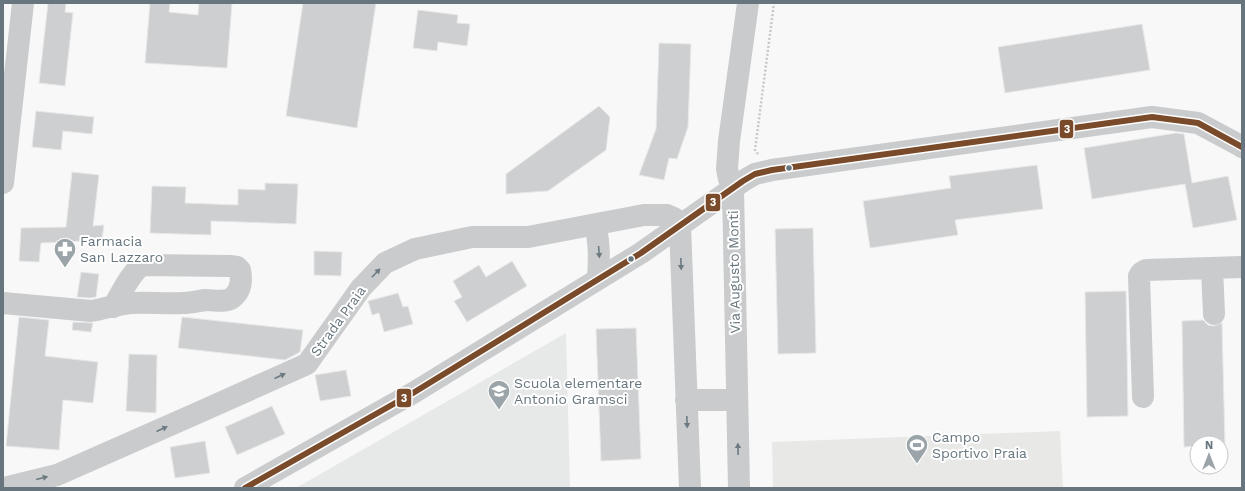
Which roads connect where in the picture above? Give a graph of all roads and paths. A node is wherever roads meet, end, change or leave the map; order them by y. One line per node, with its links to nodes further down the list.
1 (23, 3): 6 (street)
2 (748, 3): 7 (street, Via Augusto Monti)
3 (774, 3): 5 (path)
4 (1242, 147): 5 (street)
5 (763, 172): 7 (street)
6 (3, 183)
7 (733, 188): 9 (street); 18 (street, Via Augusto Monti)
8 (595, 225): 9 (street, Strada Praia); 12 (street, one-way to 12); 19 (street, Strada Praia, one-way to 8)
9 (680, 225): 12 (street); 17 (street, one-way to 17)
10 (1242, 267): 11 (street)
11 (1212, 268): 15 (street); 16 (street)
12 (598, 279): 20 (street)
13 (3, 303): 14 (street)
14 (113, 307): 14 (street)
15 (1214, 314)
16 (1143, 396)
17 (686, 400): 18 (street); 21 (street, one-way to 21)
18 (737, 400): 22 (street, Via Augusto Monti, one-way to 18)
19 (4, 488)
20 (244, 488)
21 (690, 488)
22 (739, 488)

